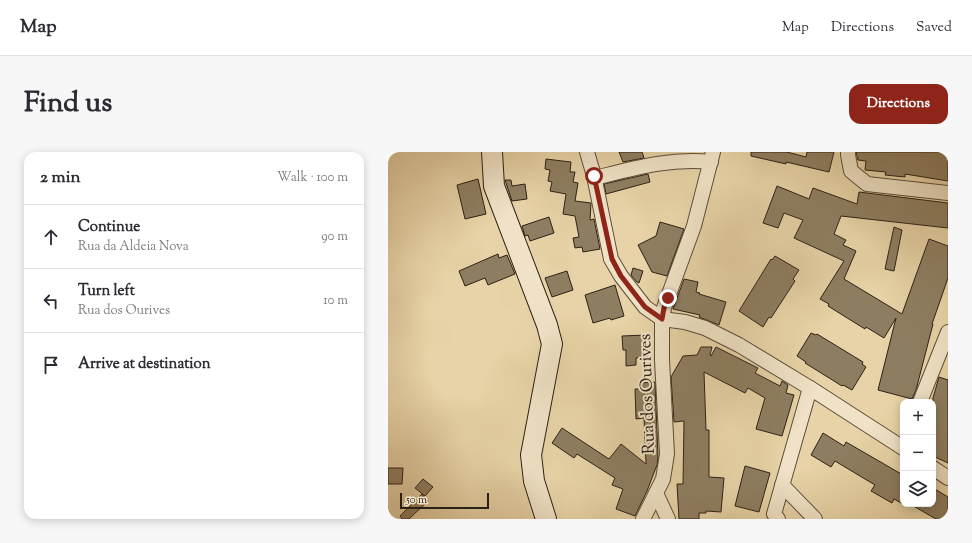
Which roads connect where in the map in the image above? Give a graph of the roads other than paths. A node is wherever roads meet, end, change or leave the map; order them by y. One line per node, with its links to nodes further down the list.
1 (492, 152): 16 (street)
2 (587, 152): 5 (street)
3 (848, 152): 6 (street)
4 (712, 157): 5 (street); 7 (street, Rua dos Ourives)
5 (595, 178): 7 (street)
6 (948, 193)
7 (662, 319): 9 (street); 15 (street, Rua dos Ourives)
8 (947, 339): 10 (street)
9 (810, 388): 11 (street); 14 (street)
10 (921, 399)
11 (900, 445)
12 (936, 470): 13 (street)
13 (948, 478)
14 (782, 485): 19 (street); 20 (street)
15 (656, 493): 17 (street, Rua dos Ourives); 18 (street)
16 (546, 519)
17 (643, 519)
18 (668, 519)
19 (778, 519)
20 (815, 519)

